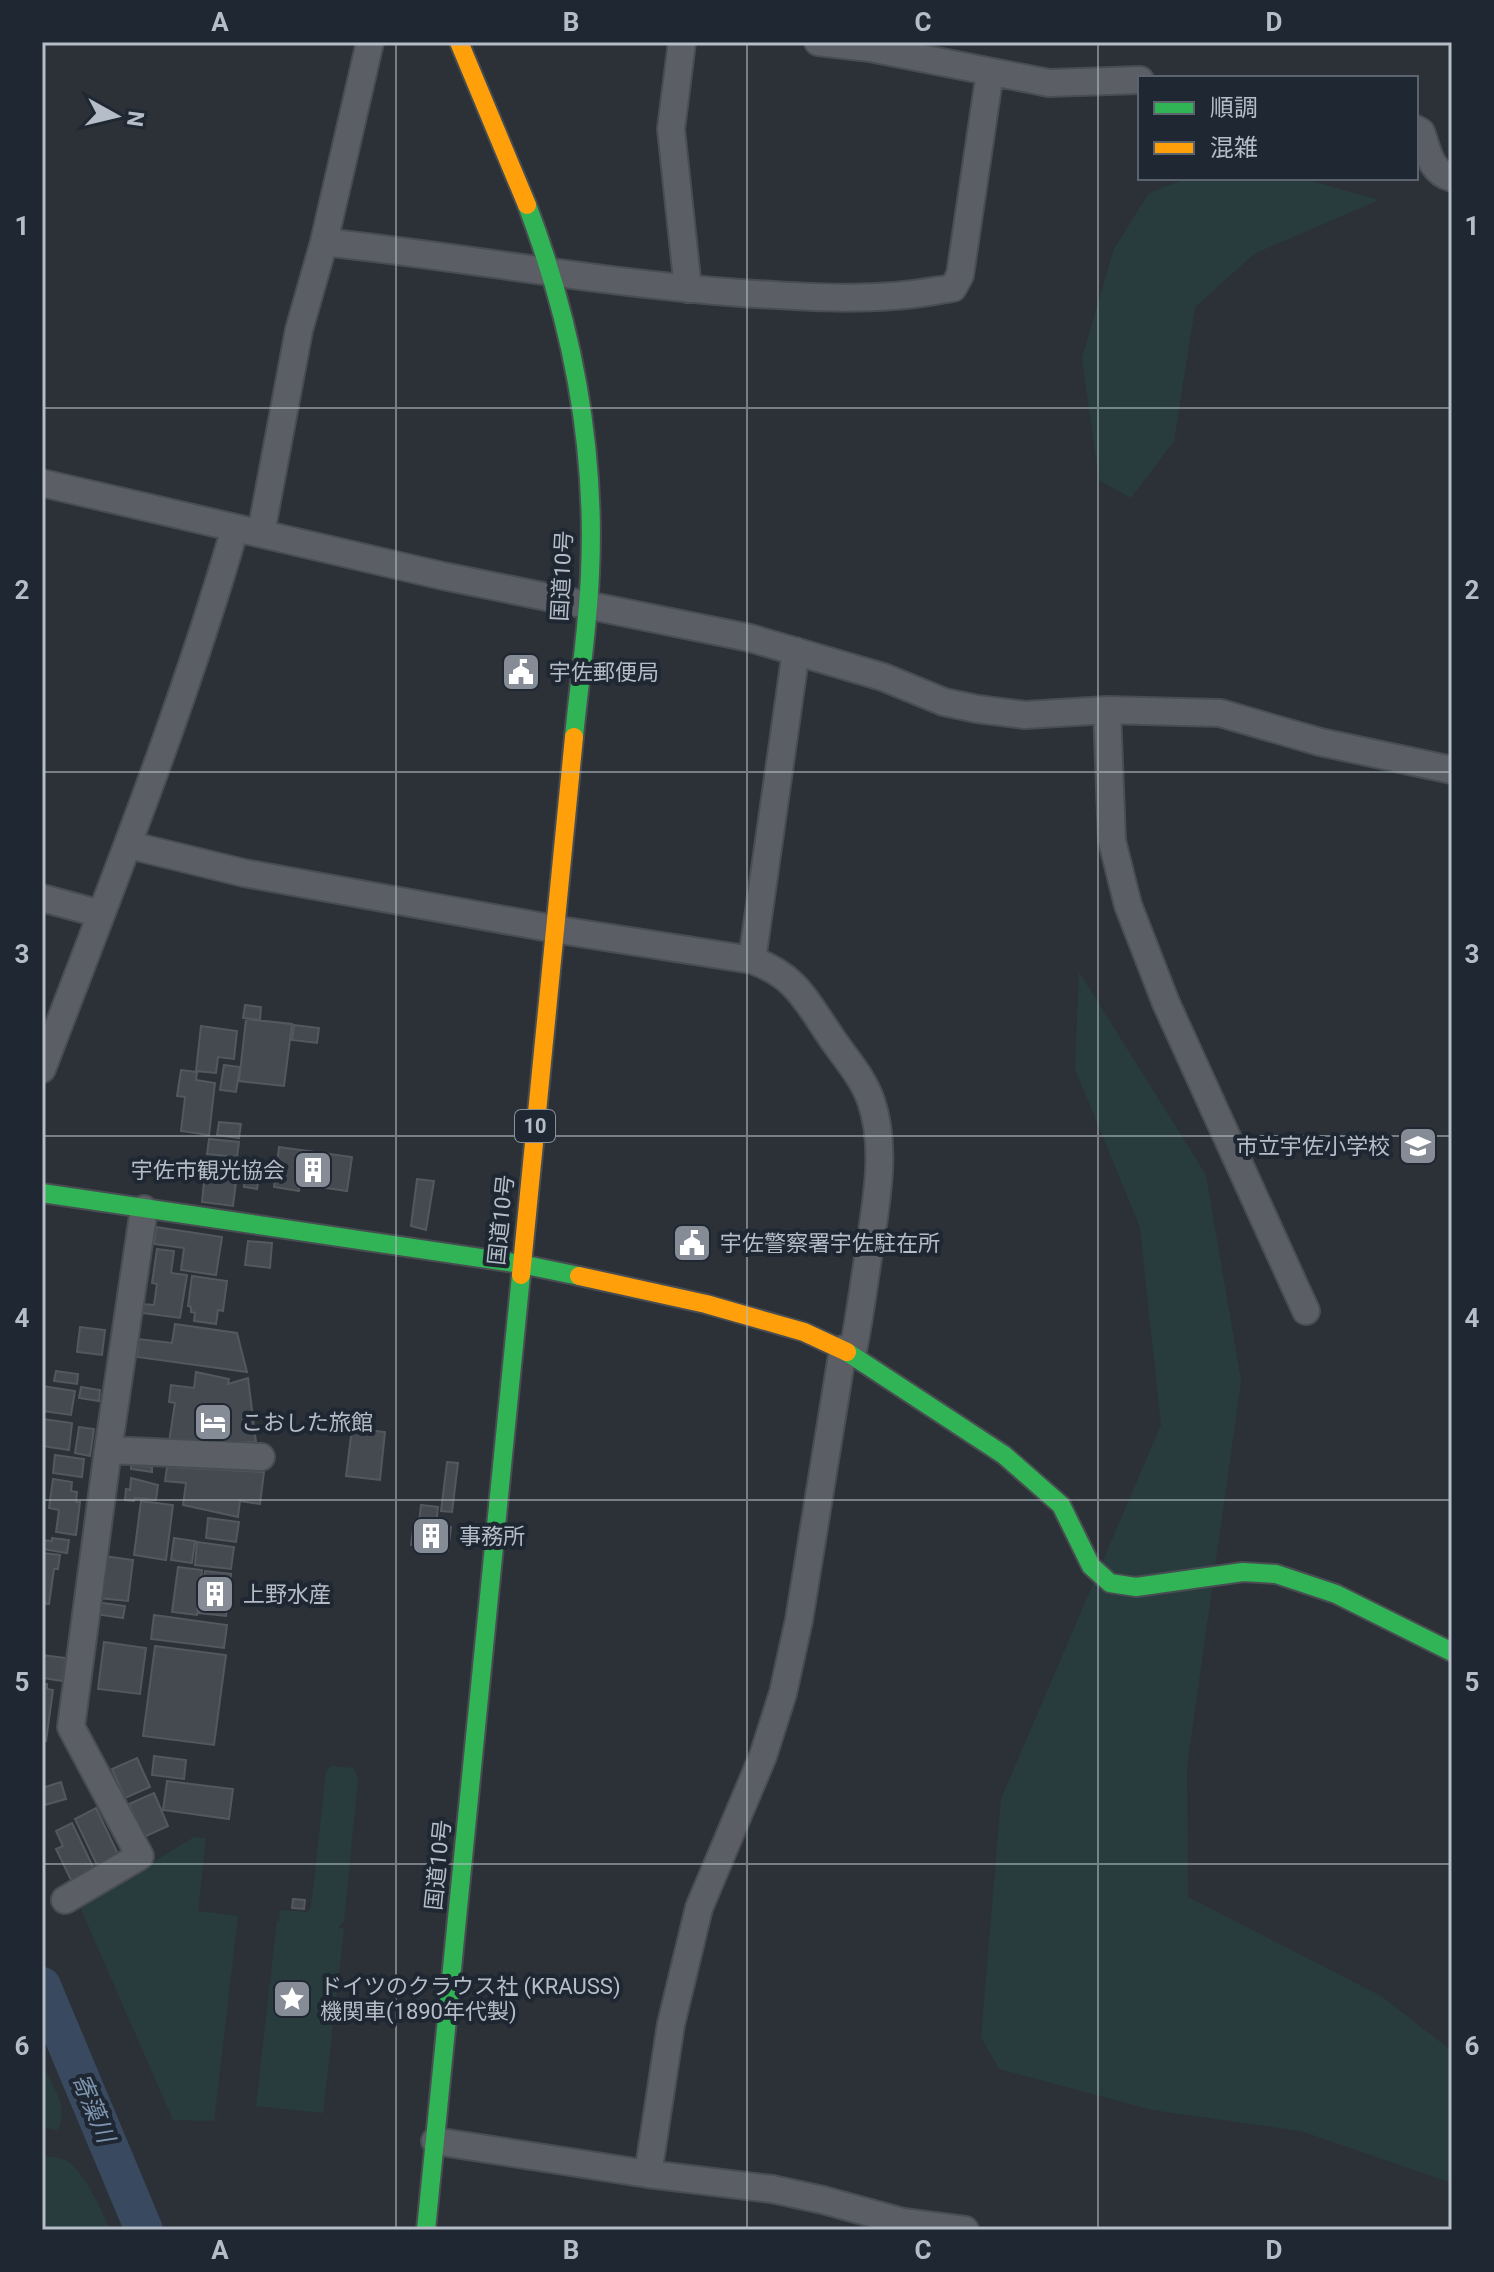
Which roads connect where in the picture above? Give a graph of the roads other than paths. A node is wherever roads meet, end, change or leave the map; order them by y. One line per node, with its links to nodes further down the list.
1 (370, 42): 9 (street)
2 (459, 42): 10 (main road, 国道10号 / 10)
3 (682, 42): 11 (street)
4 (818, 42): 5 (street)
5 (990, 72): 6 (street); 11 (street)
6 (1138, 80)
7 (1418, 130): 8 (street)
8 (1452, 178)
9 (324, 242): 10 (street); 13 (street)
10 (552, 273): 11 (street); 14 (main road, 国道10号 / 10)
11 (688, 289)
12 (45, 490): 13 (street)
13 (248, 530): 14 (street); 18 (street)
14 (587, 605): 15 (street); 21 (main road, 国道10号 / 10)
15 (796, 651): 16 (street); 22 (street)
16 (1107, 710): 17 (street); 27 (street)
17 (1452, 770)
18 (129, 845): 20 (street); 21 (street)
19 (42, 898): 20 (street)
20 (101, 914): 23 (street)
21 (554, 929): 22 (street); 26 (main road, 国道10号 / 10)
22 (752, 960): 28 (street)
23 (42, 1069)
24 (42, 1193): 25 (main road)
25 (144, 1209): 26 (main road); 29 (street)
26 (521, 1264): 28 (main road); 33 (main road, 国道10号 / 10)
27 (1306, 1311)
28 (848, 1352): 31 (main road); 34 (street)
29 (108, 1450): 30 (street); 32 (street)
30 (261, 1457)
31 (1452, 1652)
32 (65, 1900)
33 (435, 2141): 34 (street); 36 (main road, 国道10号 / 10)
34 (648, 2174): 35 (street)
35 (903, 2226): 37 (street)
36 (426, 2230)
37 (965, 2230)

